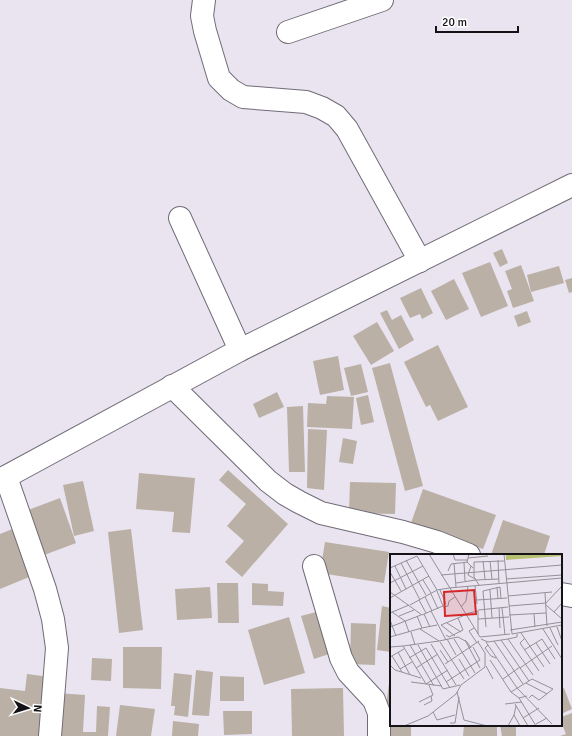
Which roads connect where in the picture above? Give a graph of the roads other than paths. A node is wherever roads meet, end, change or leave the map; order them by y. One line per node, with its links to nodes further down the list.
1 (204, 0): 6 (street)
2 (382, 0): 3 (street)
3 (288, 32)
4 (572, 185): 6 (street)
5 (180, 218): 7 (street)
6 (420, 261): 7 (street)
7 (240, 350): 8 (street)
8 (172, 386): 9 (street); 10 (street)
9 (3, 478): 14 (street)
10 (467, 554)
11 (314, 566): 15 (street)
12 (562, 594): 13 (street)
13 (572, 596)
14 (50, 736)
15 (379, 736)

